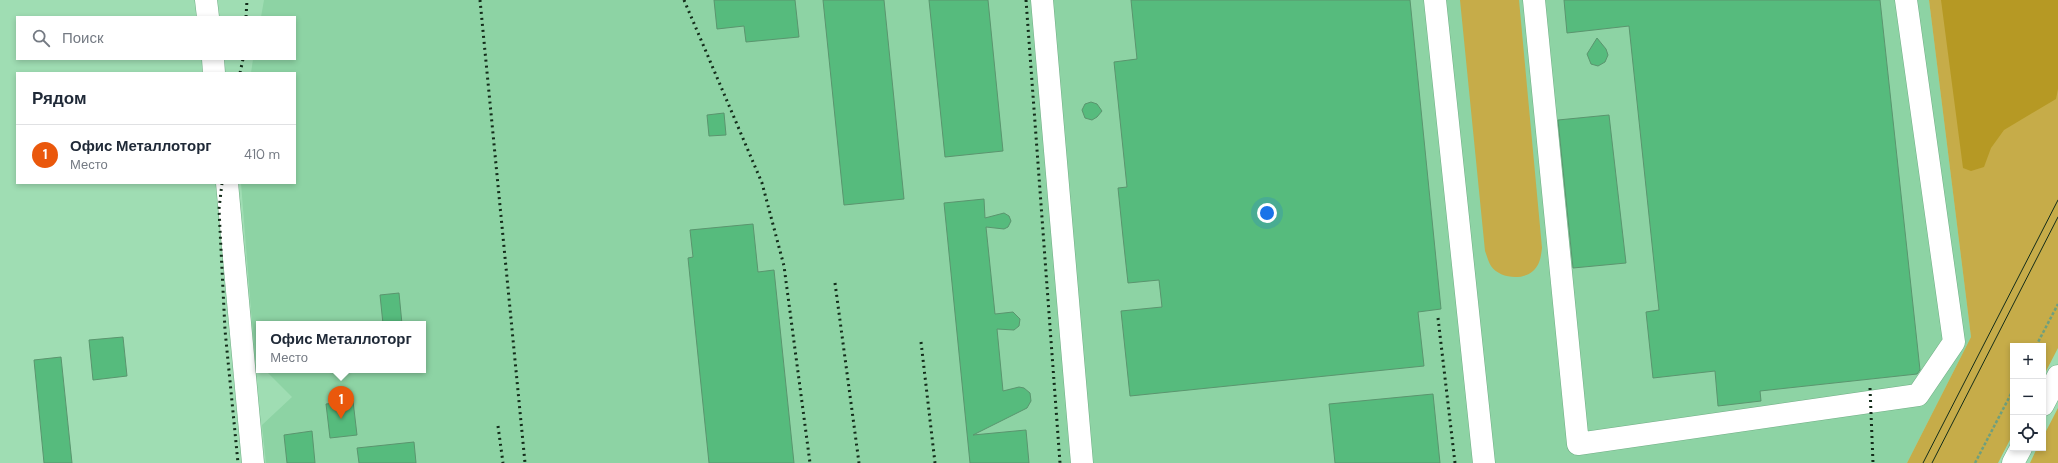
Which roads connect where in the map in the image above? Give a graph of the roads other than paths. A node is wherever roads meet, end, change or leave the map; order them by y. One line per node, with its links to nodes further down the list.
1 (206, 0): 6 (street)
2 (1042, 0): 14 (street)
3 (1435, 0): 15 (street)
4 (1534, 0): 5 (street)
5 (1906, 0)
6 (208, 16)
7 (213, 60): 8 (street)
8 (214, 72)
9 (227, 184): 13 (street)
10 (2058, 376): 11 (street)
11 (2046, 399)
12 (2019, 451): 16 (street)
13 (253, 463)
14 (1082, 463)
15 (1484, 463)
16 (2013, 463)

